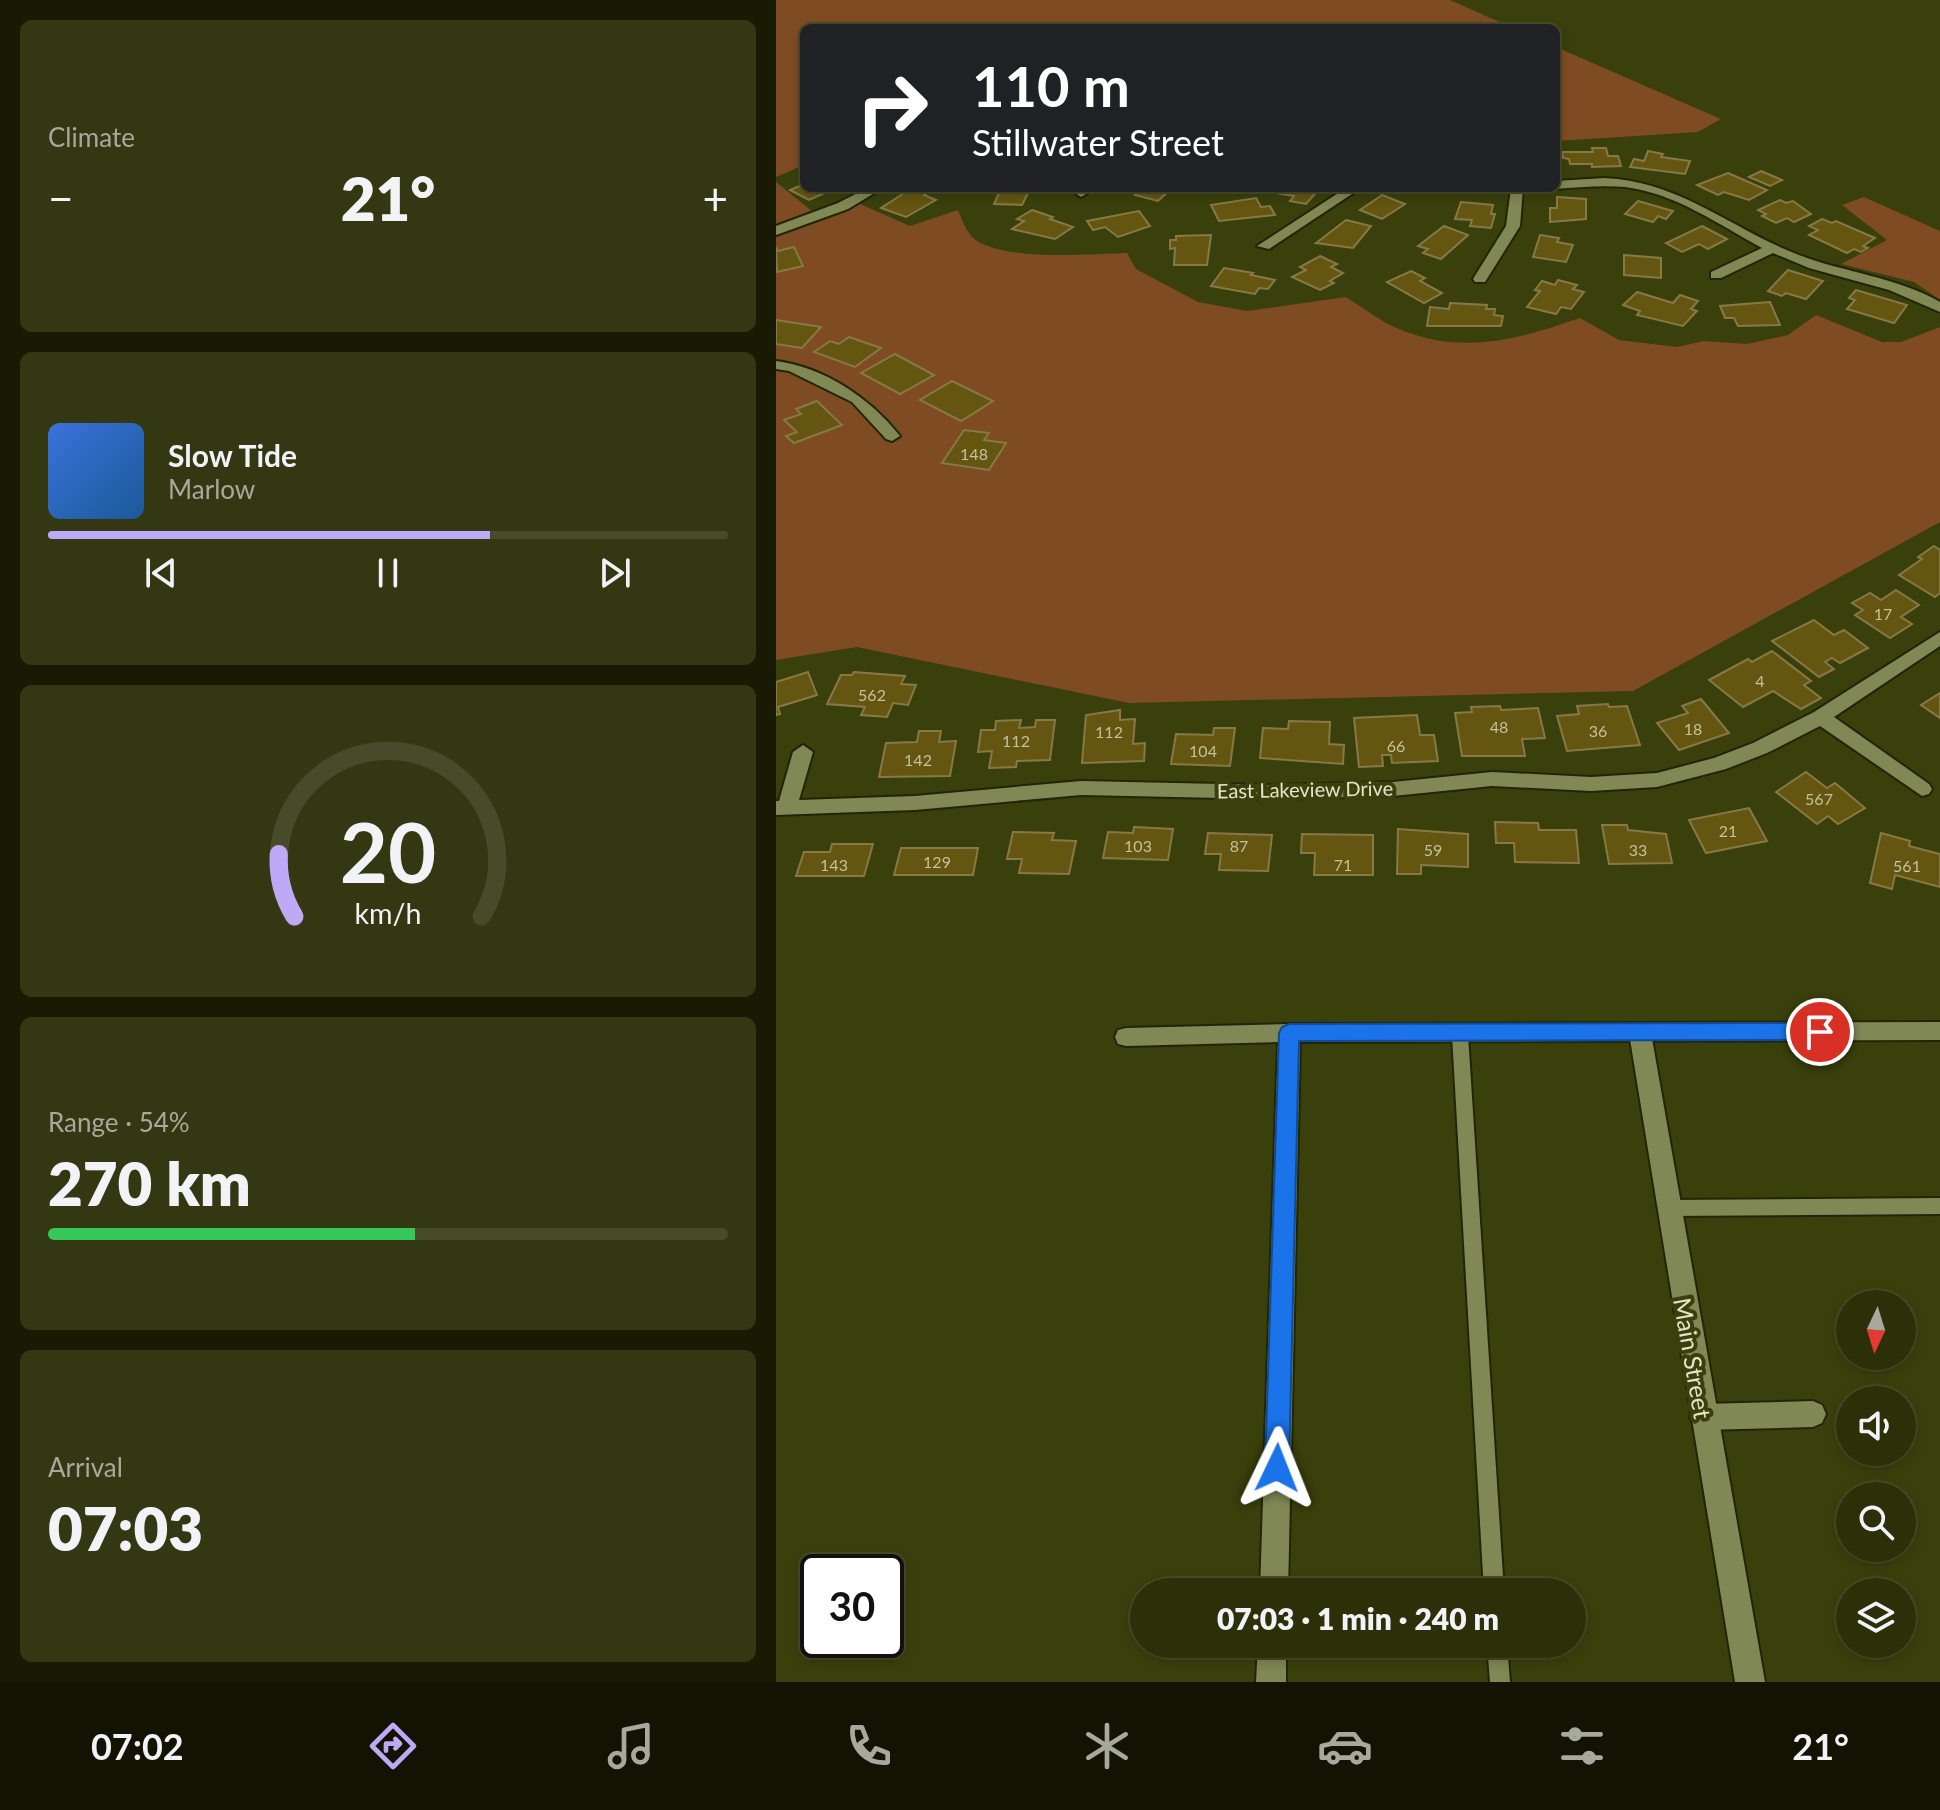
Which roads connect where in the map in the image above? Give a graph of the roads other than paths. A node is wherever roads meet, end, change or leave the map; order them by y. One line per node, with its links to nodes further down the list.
1 (1560, 185): 7 (street)
2 (869, 192): 5 (street)
3 (1349, 192): 6 (street)
4 (1518, 192): 9 (street)
5 (776, 231)
6 (1264, 246)
7 (1774, 248): 8 (street); 10 (street)
8 (1716, 275)
9 (1480, 279)
10 (1940, 308)
11 (776, 365): 12 (street)
12 (892, 436)
13 (1940, 638): 14 (street, East Lakeview Drive)
14 (1821, 717): 16 (street); 17 (street, East Lakeview Drive)
15 (803, 752): 17 (street)
16 (1922, 789)
17 (781, 808)
18 (1940, 1031): 20 (street)
19 (1289, 1033): 21 (street); 22 (street); 27 (street)
20 (1640, 1033): 21 (street); 24 (street, Main Street)
21 (1460, 1035): 28 (lane)
22 (1126, 1037)
23 (1940, 1206): 24 (lane)
24 (1667, 1208): 26 (street, Main Street)
25 (1813, 1414): 26 (street)
26 (1703, 1417): 33 (street, Main Street)
27 (1274, 1578)
28 (1493, 1578)
29 (1272, 1658): 31 (street)
30 (1498, 1658): 32 (lane)
31 (1271, 1682)
32 (1500, 1682)
33 (1750, 1682)

